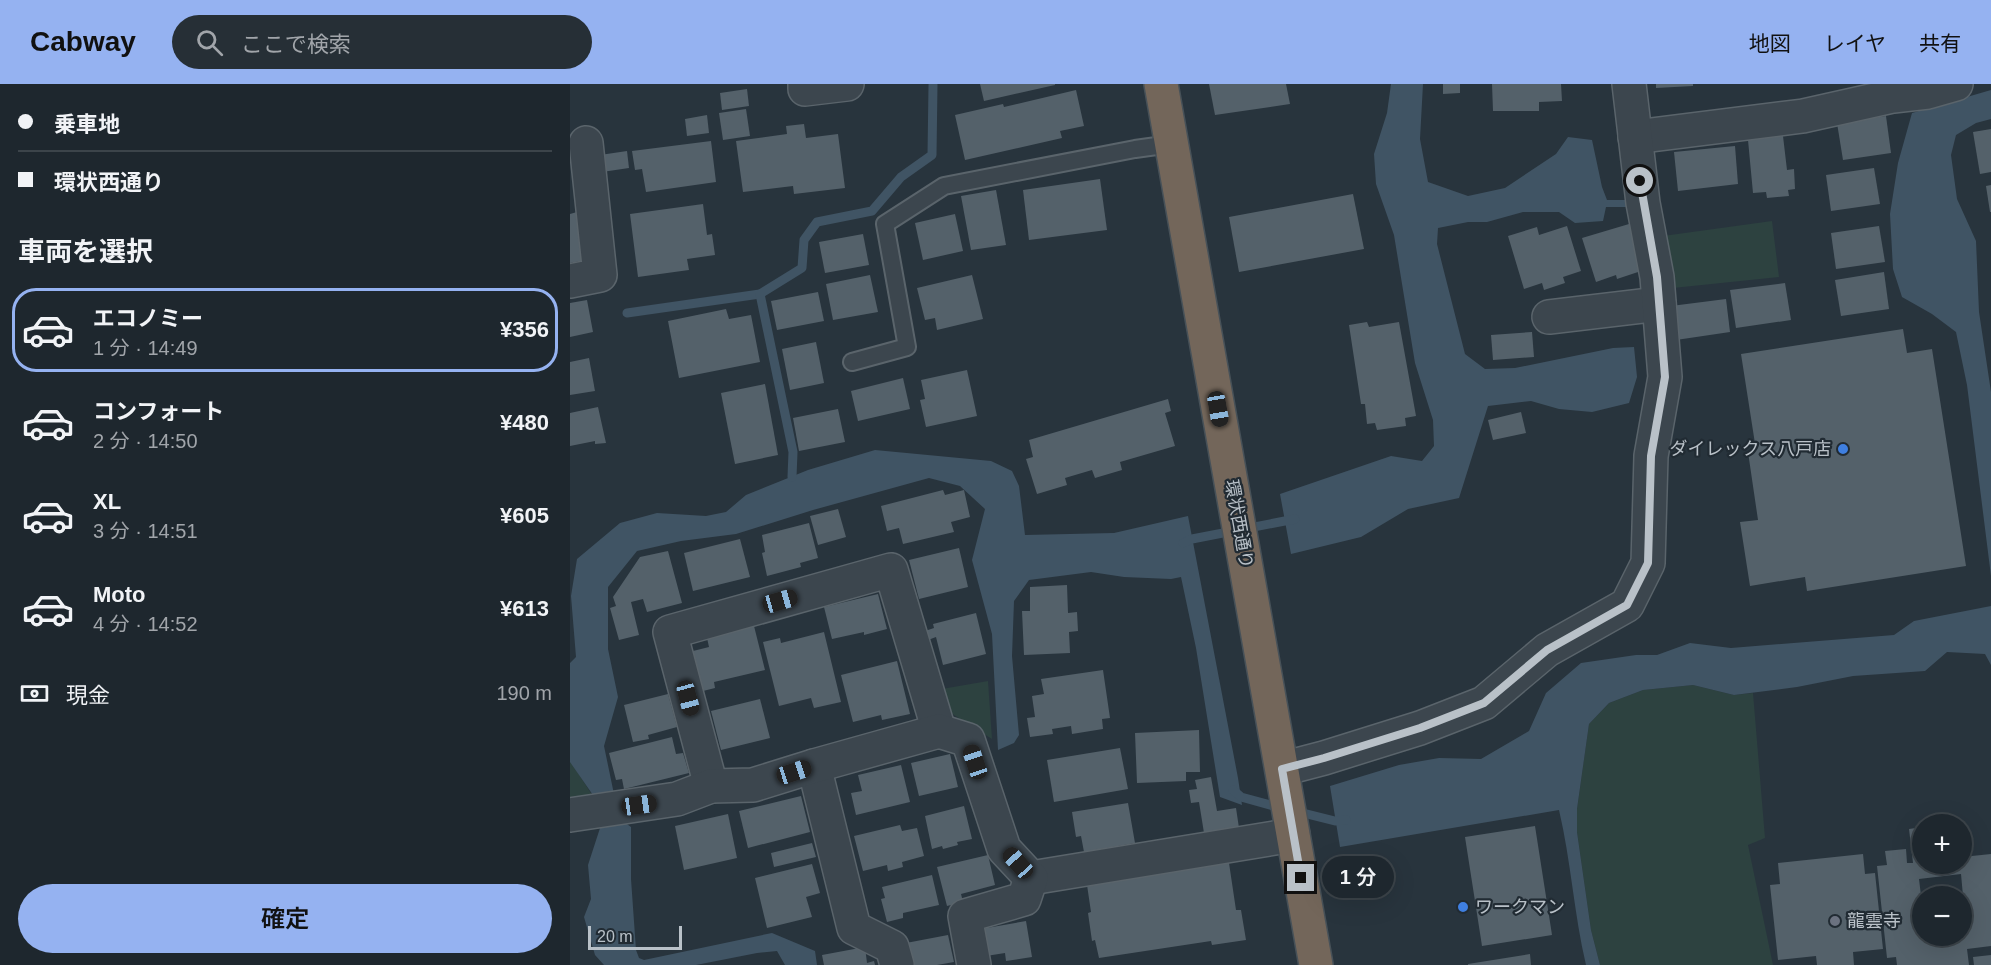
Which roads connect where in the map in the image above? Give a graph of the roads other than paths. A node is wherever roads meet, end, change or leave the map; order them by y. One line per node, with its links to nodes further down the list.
1 (804, 84): 2 (street)
2 (847, 84)
3 (1161, 84): 8 (highway, 環状西通り)
4 (1629, 84): 6 (street)
5 (1956, 84): 6 (street)
6 (1635, 137): 10 (street)
7 (586, 143): 9 (street)
8 (1171, 144): 12 (lane); 15 (highway, 環状西通り)
9 (570, 281)
10 (1659, 304): 11 (street); 15 (street)
11 (1549, 317)
12 (852, 362)
13 (939, 732): 14 (street); 16 (street); 19 (street)
14 (814, 766): 16 (street); 20 (street)
15 (1283, 779): 18 (highway, 環状西通り)
16 (711, 786): 17 (street)
17 (596, 811)
18 (1292, 831): 19 (street); 22 (highway, 環状西通り)
19 (1031, 878): 21 (street)
20 (897, 965)
21 (974, 965)
22 (1316, 965)

